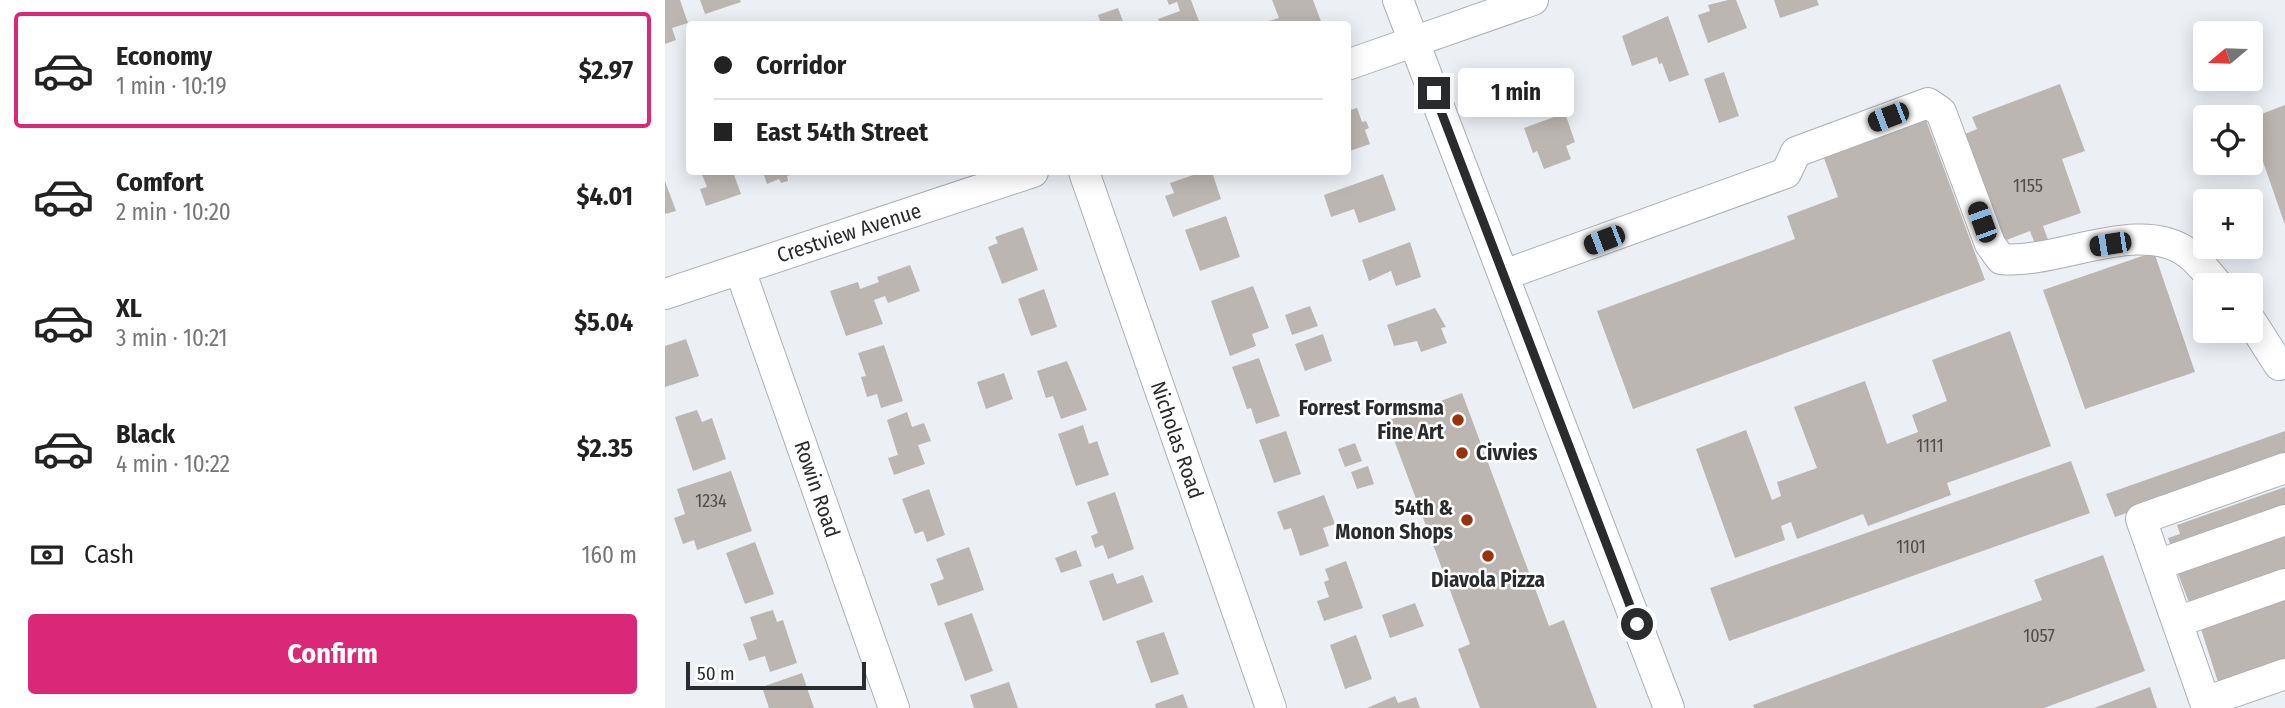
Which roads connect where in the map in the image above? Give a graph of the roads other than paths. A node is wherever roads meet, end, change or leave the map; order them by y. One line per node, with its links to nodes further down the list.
1 (1398, 0): 3 (street)
2 (1533, 0): 3 (street)
3 (1414, 42): 4 (street); 9 (street)
4 (1351, 64)
5 (1024, 175): 7 (street, Crestview Avenue)
6 (1085, 175): 20 (street, Nicholas Road)
7 (740, 270): 10 (street, Crestview Avenue); 19 (street, Rowin Road)
8 (2207, 273): 9 (street)
9 (1504, 275): 21 (street)
10 (665, 294)
11 (2263, 340): 12 (street)
12 (2285, 363)
13 (2285, 468): 15 (street)
14 (2285, 520): 15 (street)
15 (2157, 565): 17 (street)
16 (2285, 584): 17 (street)
17 (2177, 622): 18 (street)
18 (2285, 674)
19 (894, 708)
20 (1271, 708)
21 (1669, 708)

